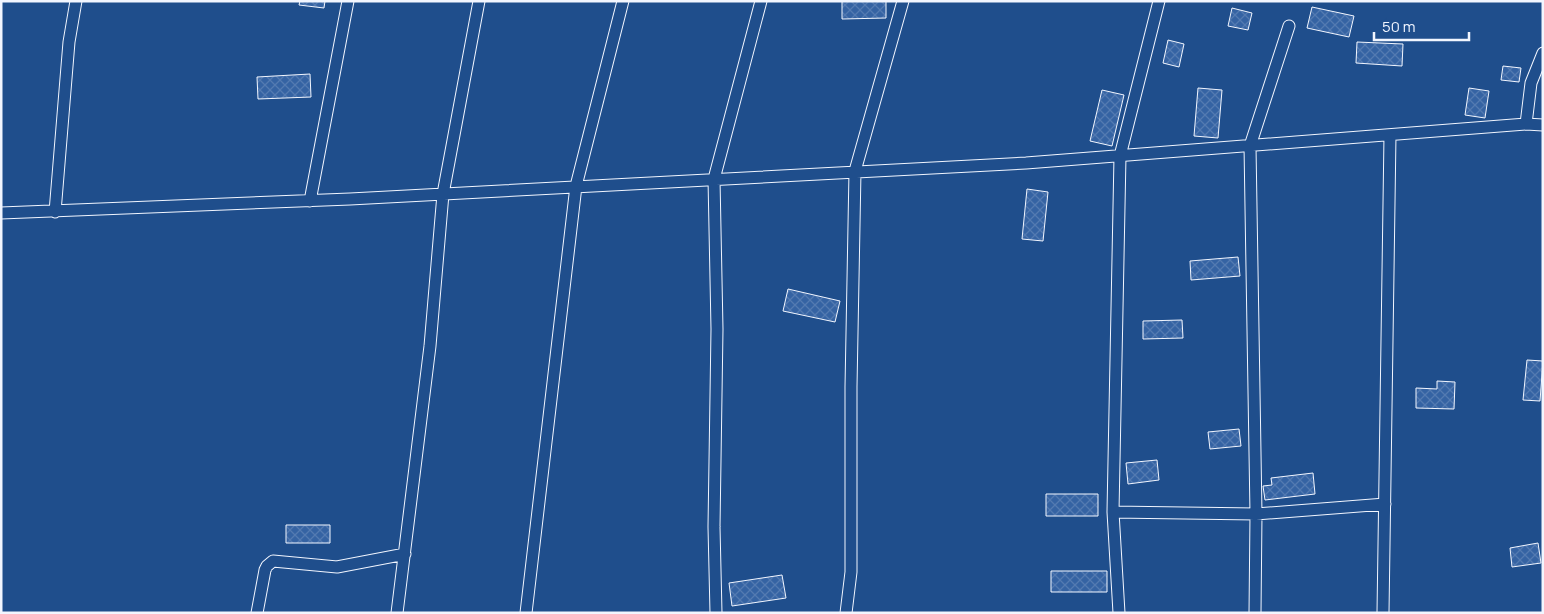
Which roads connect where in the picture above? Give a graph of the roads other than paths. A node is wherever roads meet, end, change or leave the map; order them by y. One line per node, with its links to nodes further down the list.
1 (76, 1): 20 (street)
2 (348, 1): 19 (street)
3 (479, 1): 18 (street)
4 (623, 1): 17 (street)
5 (761, 1): 16 (street)
6 (903, 1): 15 (street)
7 (1159, 1): 14 (street)
8 (1289, 26): 13 (street)
9 (1543, 54): 10 (street)
10 (1526, 124): 11 (street); 12 (street)
11 (1543, 125)
12 (1390, 135): 13 (street); 22 (street)
13 (1250, 146): 14 (street); 24 (street)
14 (1120, 156): 15 (street); 23 (street)
15 (855, 172): 16 (street); 30 (street)
16 (714, 179): 17 (street); 29 (street)
17 (576, 186): 18 (street); 28 (street)
18 (443, 194): 19 (street); 25 (street)
19 (310, 201): 20 (street)
20 (55, 212): 21 (street)
21 (1, 214)
22 (1385, 504): 24 (street); 33 (street)
23 (1113, 512): 24 (street); 31 (street)
24 (1256, 514): 32 (street)
25 (405, 554): 26 (street); 27 (street)
26 (257, 613)
27 (397, 613)
28 (526, 613)
29 (716, 613)
30 (846, 613)
31 (1119, 613)
32 (1255, 613)
33 (1383, 613)

